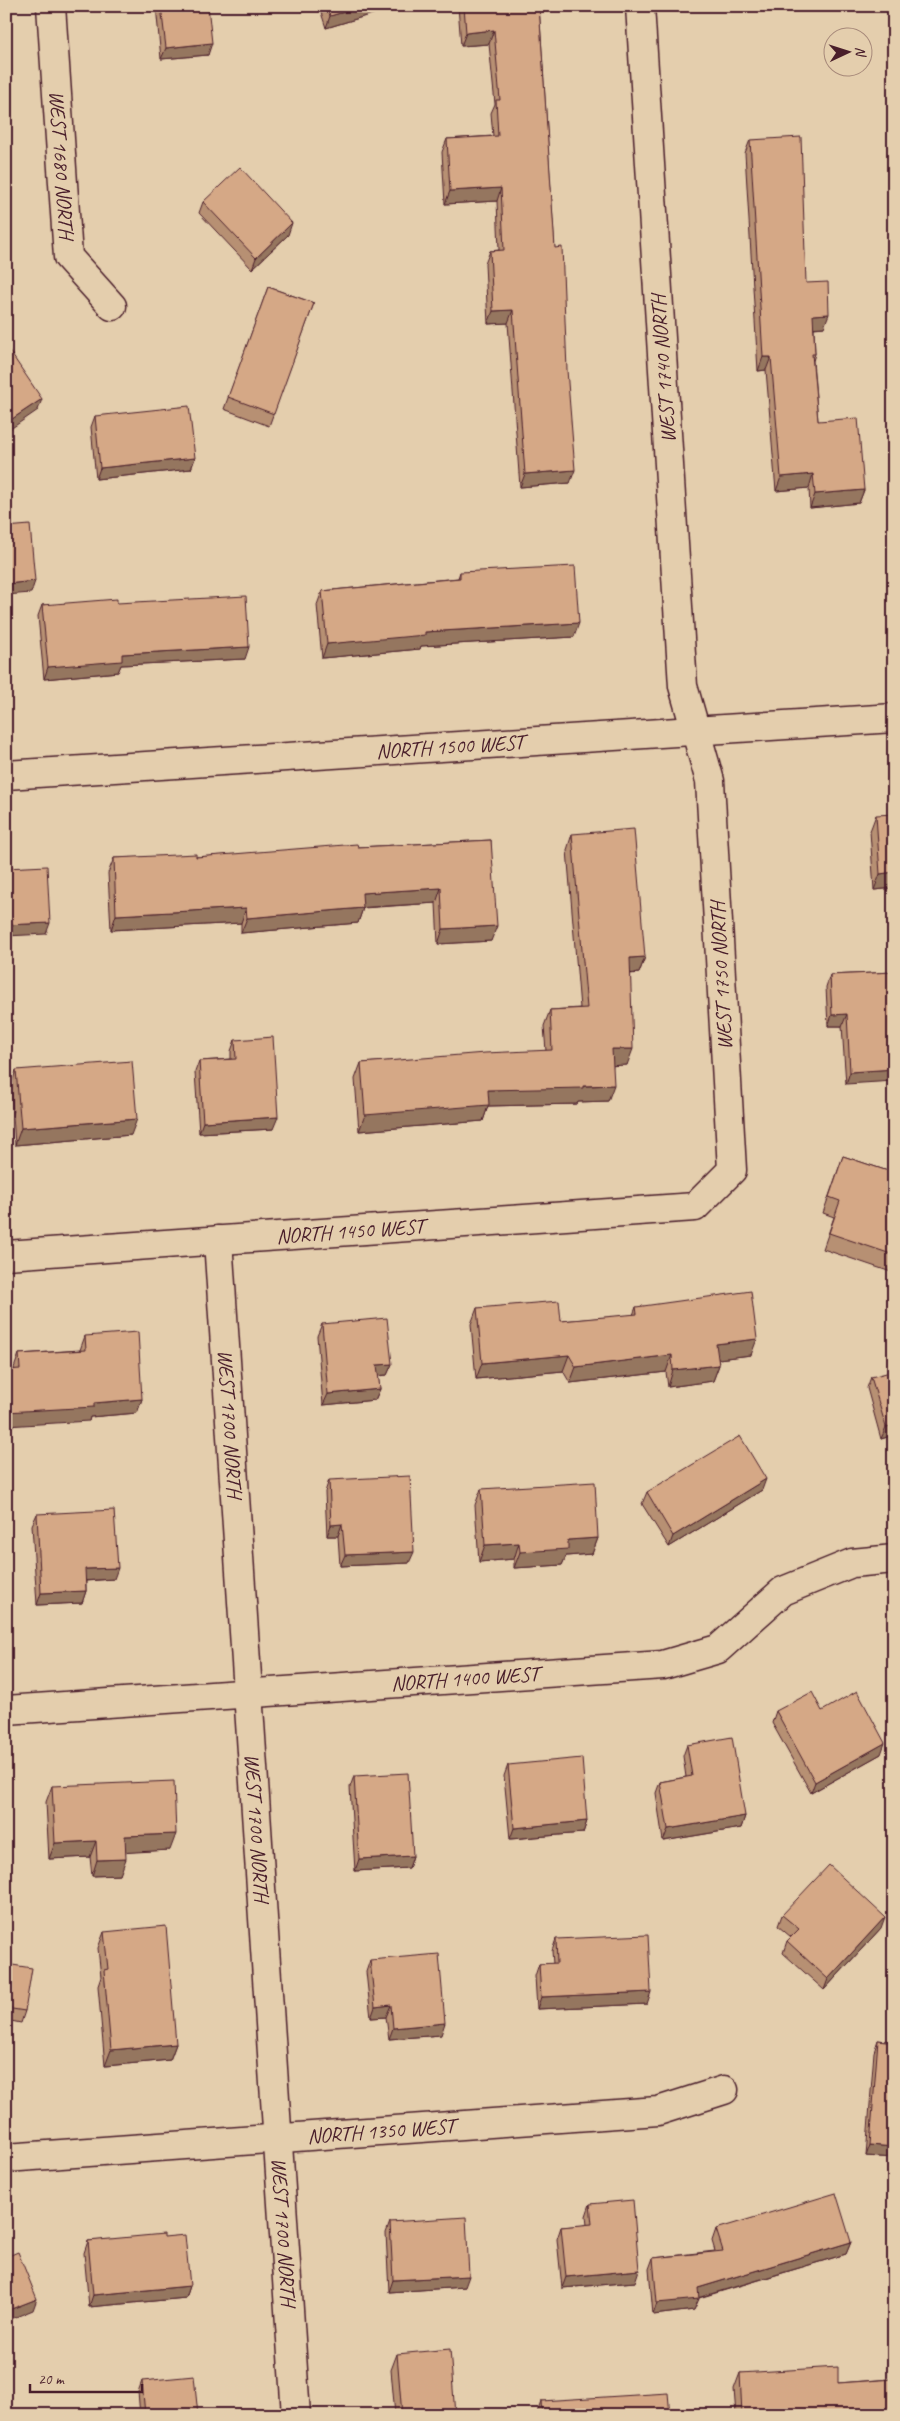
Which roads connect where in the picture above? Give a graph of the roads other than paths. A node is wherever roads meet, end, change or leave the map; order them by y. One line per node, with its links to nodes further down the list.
1 (51, 6): 3 (street, WEST 1680 NORTH)
2 (640, 6): 5 (street, WEST 1740 NORTH)
3 (112, 306)
4 (894, 718): 5 (street, NORTH 1500 WEST)
5 (697, 731): 6 (street, NORTH 1500 WEST); 7 (street, WEST 1750 NORTH)
6 (6, 775)
7 (695, 1207): 8 (street, NORTH 1450 WEST)
8 (218, 1240): 9 (street, NORTH 1450 WEST); 11 (street, WEST 1700 NORTH)
9 (6, 1255)
10 (894, 1560): 11 (street, NORTH 1400 WEST)
11 (248, 1694): 12 (street, NORTH 1400 WEST); 14 (street, WEST 1700 NORTH)
12 (6, 1710)
13 (724, 2090): 14 (street, NORTH 1350 WEST)
14 (277, 2138): 15 (street, NORTH 1350 WEST); 16 (street, WEST 1700 NORTH)
15 (6, 2158)
16 (296, 2415)

